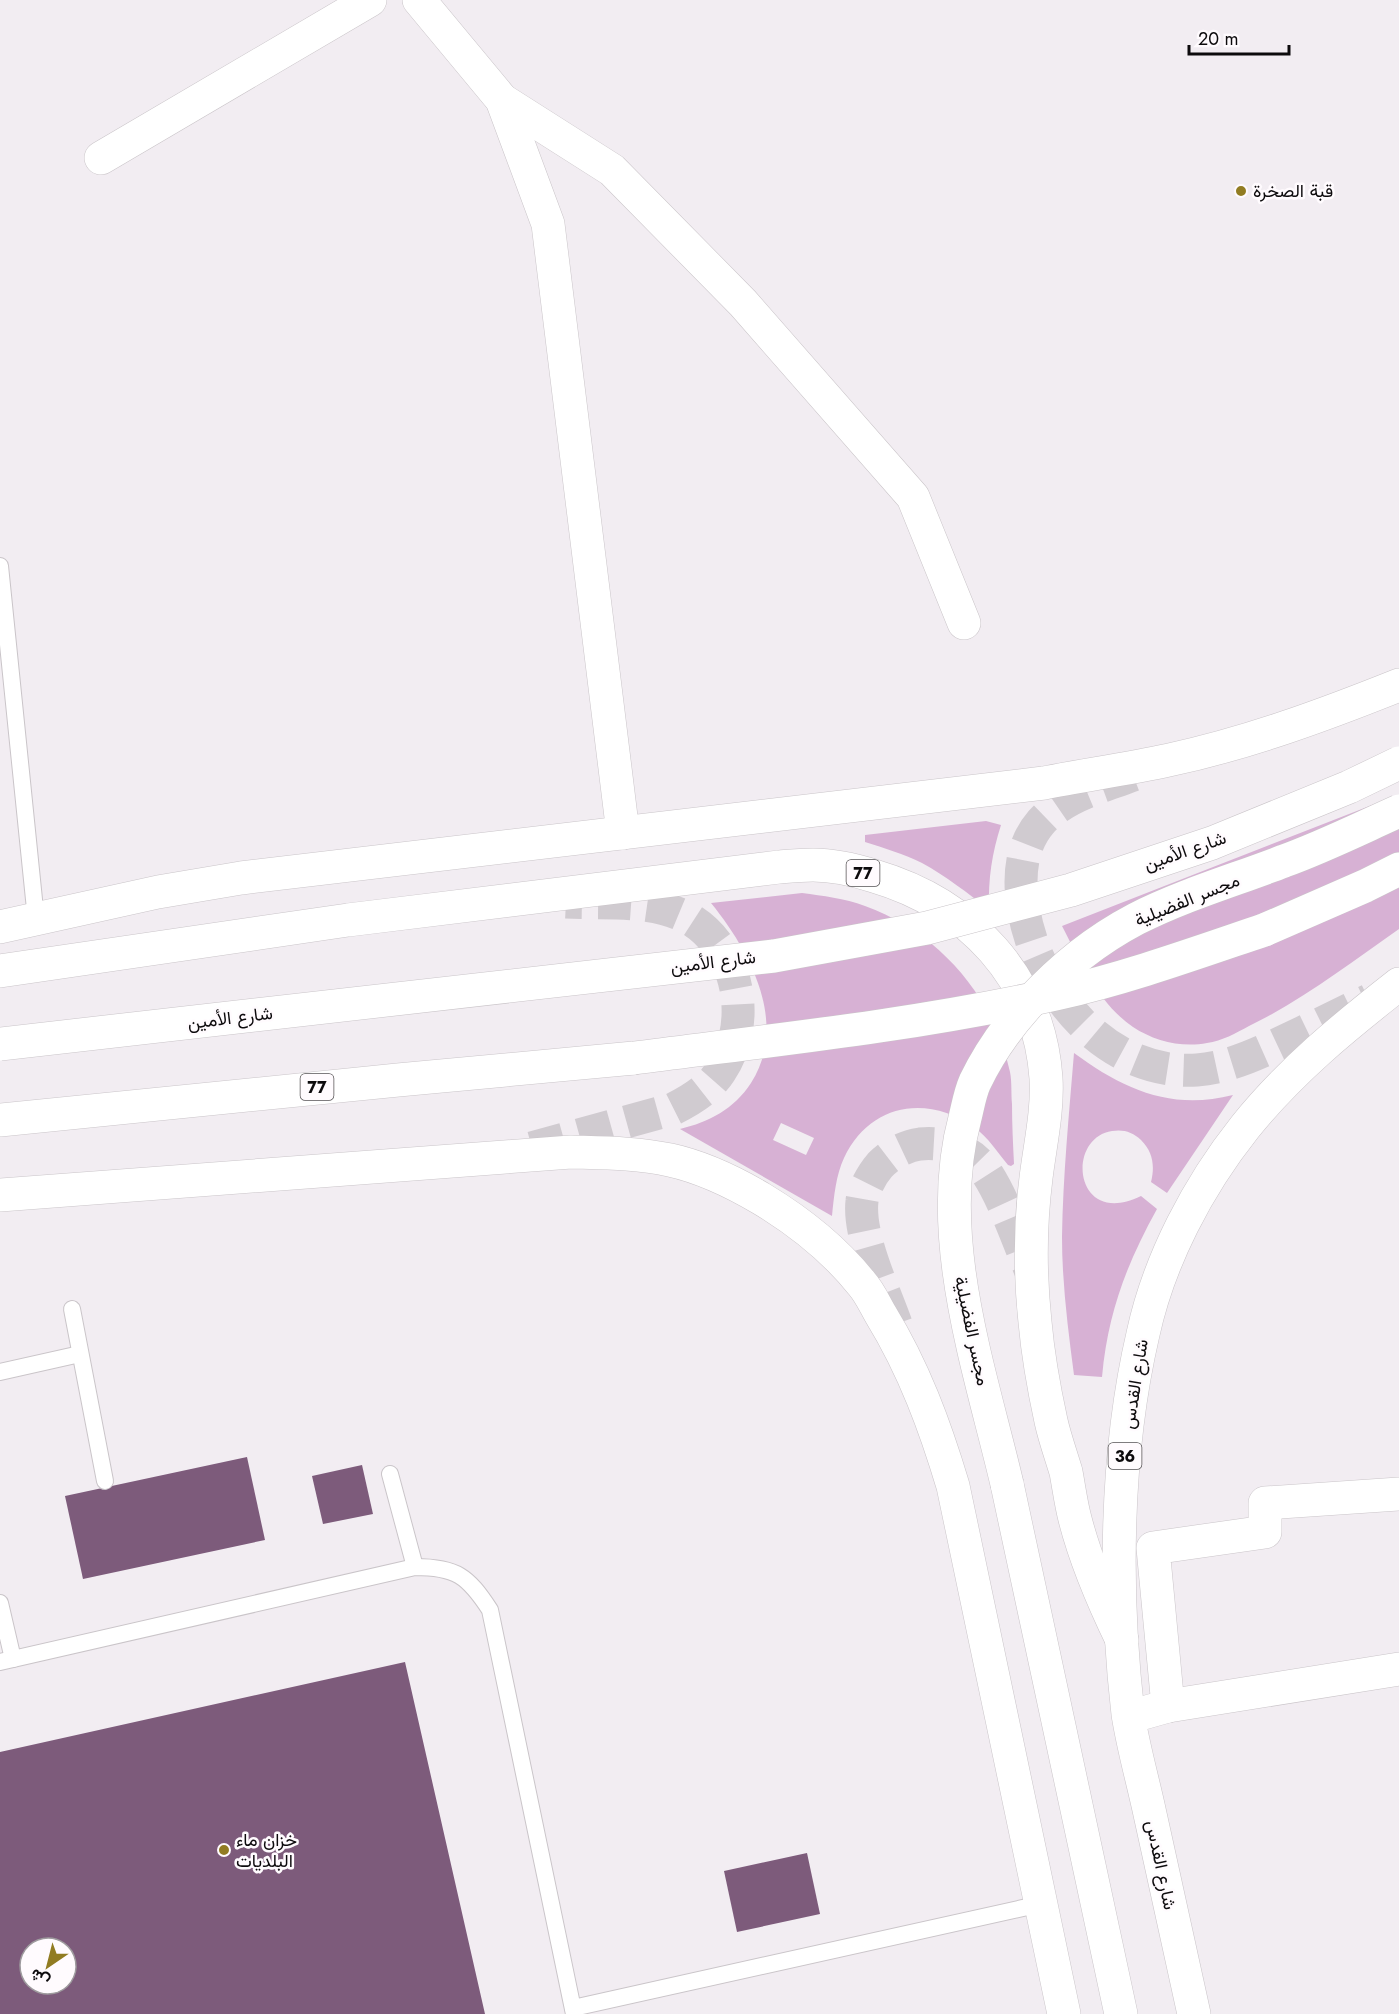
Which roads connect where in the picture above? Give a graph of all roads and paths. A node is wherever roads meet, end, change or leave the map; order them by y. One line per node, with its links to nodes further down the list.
1 (370, 0): 4 (main road)
2 (419, 0): 3 (main road)
3 (502, 100): 6 (main road); 10 (main road)
4 (101, 158)
5 (0, 566): 12 (lane)
6 (964, 623)
7 (1399, 685): 10 (main road)
8 (1399, 763): 16 (main road, شارع الأمين, bridge)
9 (1399, 811): 35 (main road, مجسر الفضيلية, bridge)
10 (623, 833): 12 (main road)
11 (1399, 869): 17 (main road, 77, bridge)
12 (36, 918): 13 (main road)
13 (0, 927)
14 (0, 971): 27 (main road, 77)
15 (1399, 984): 27 (main road, شارع القدس / 36)
16 (0, 1044)
17 (0, 1120)
18 (0, 1195): 32 (main road)
19 (72, 1309): 20 (lane)
20 (80, 1354): 21 (lane); 23 (lane)
21 (0, 1372)
22 (390, 1474): 25 (lane)
23 (105, 1481)
24 (1399, 1494): 30 (main road)
25 (415, 1567): 28 (lane); 33 (lane)
26 (0, 1603): 28 (lane)
27 (1122, 1640): 31 (main road, شارع القدس / 36)
28 (7, 1660)
29 (1399, 1669): 30 (main road)
30 (1168, 1706): 31 (main road)
31 (1129, 1717): 36 (main road, شارع القدس / 36)
32 (1041, 1904): 33 (lane); 34 (main road)
33 (573, 2011)
34 (1064, 2014)
35 (1121, 2014)
36 (1194, 2014)

